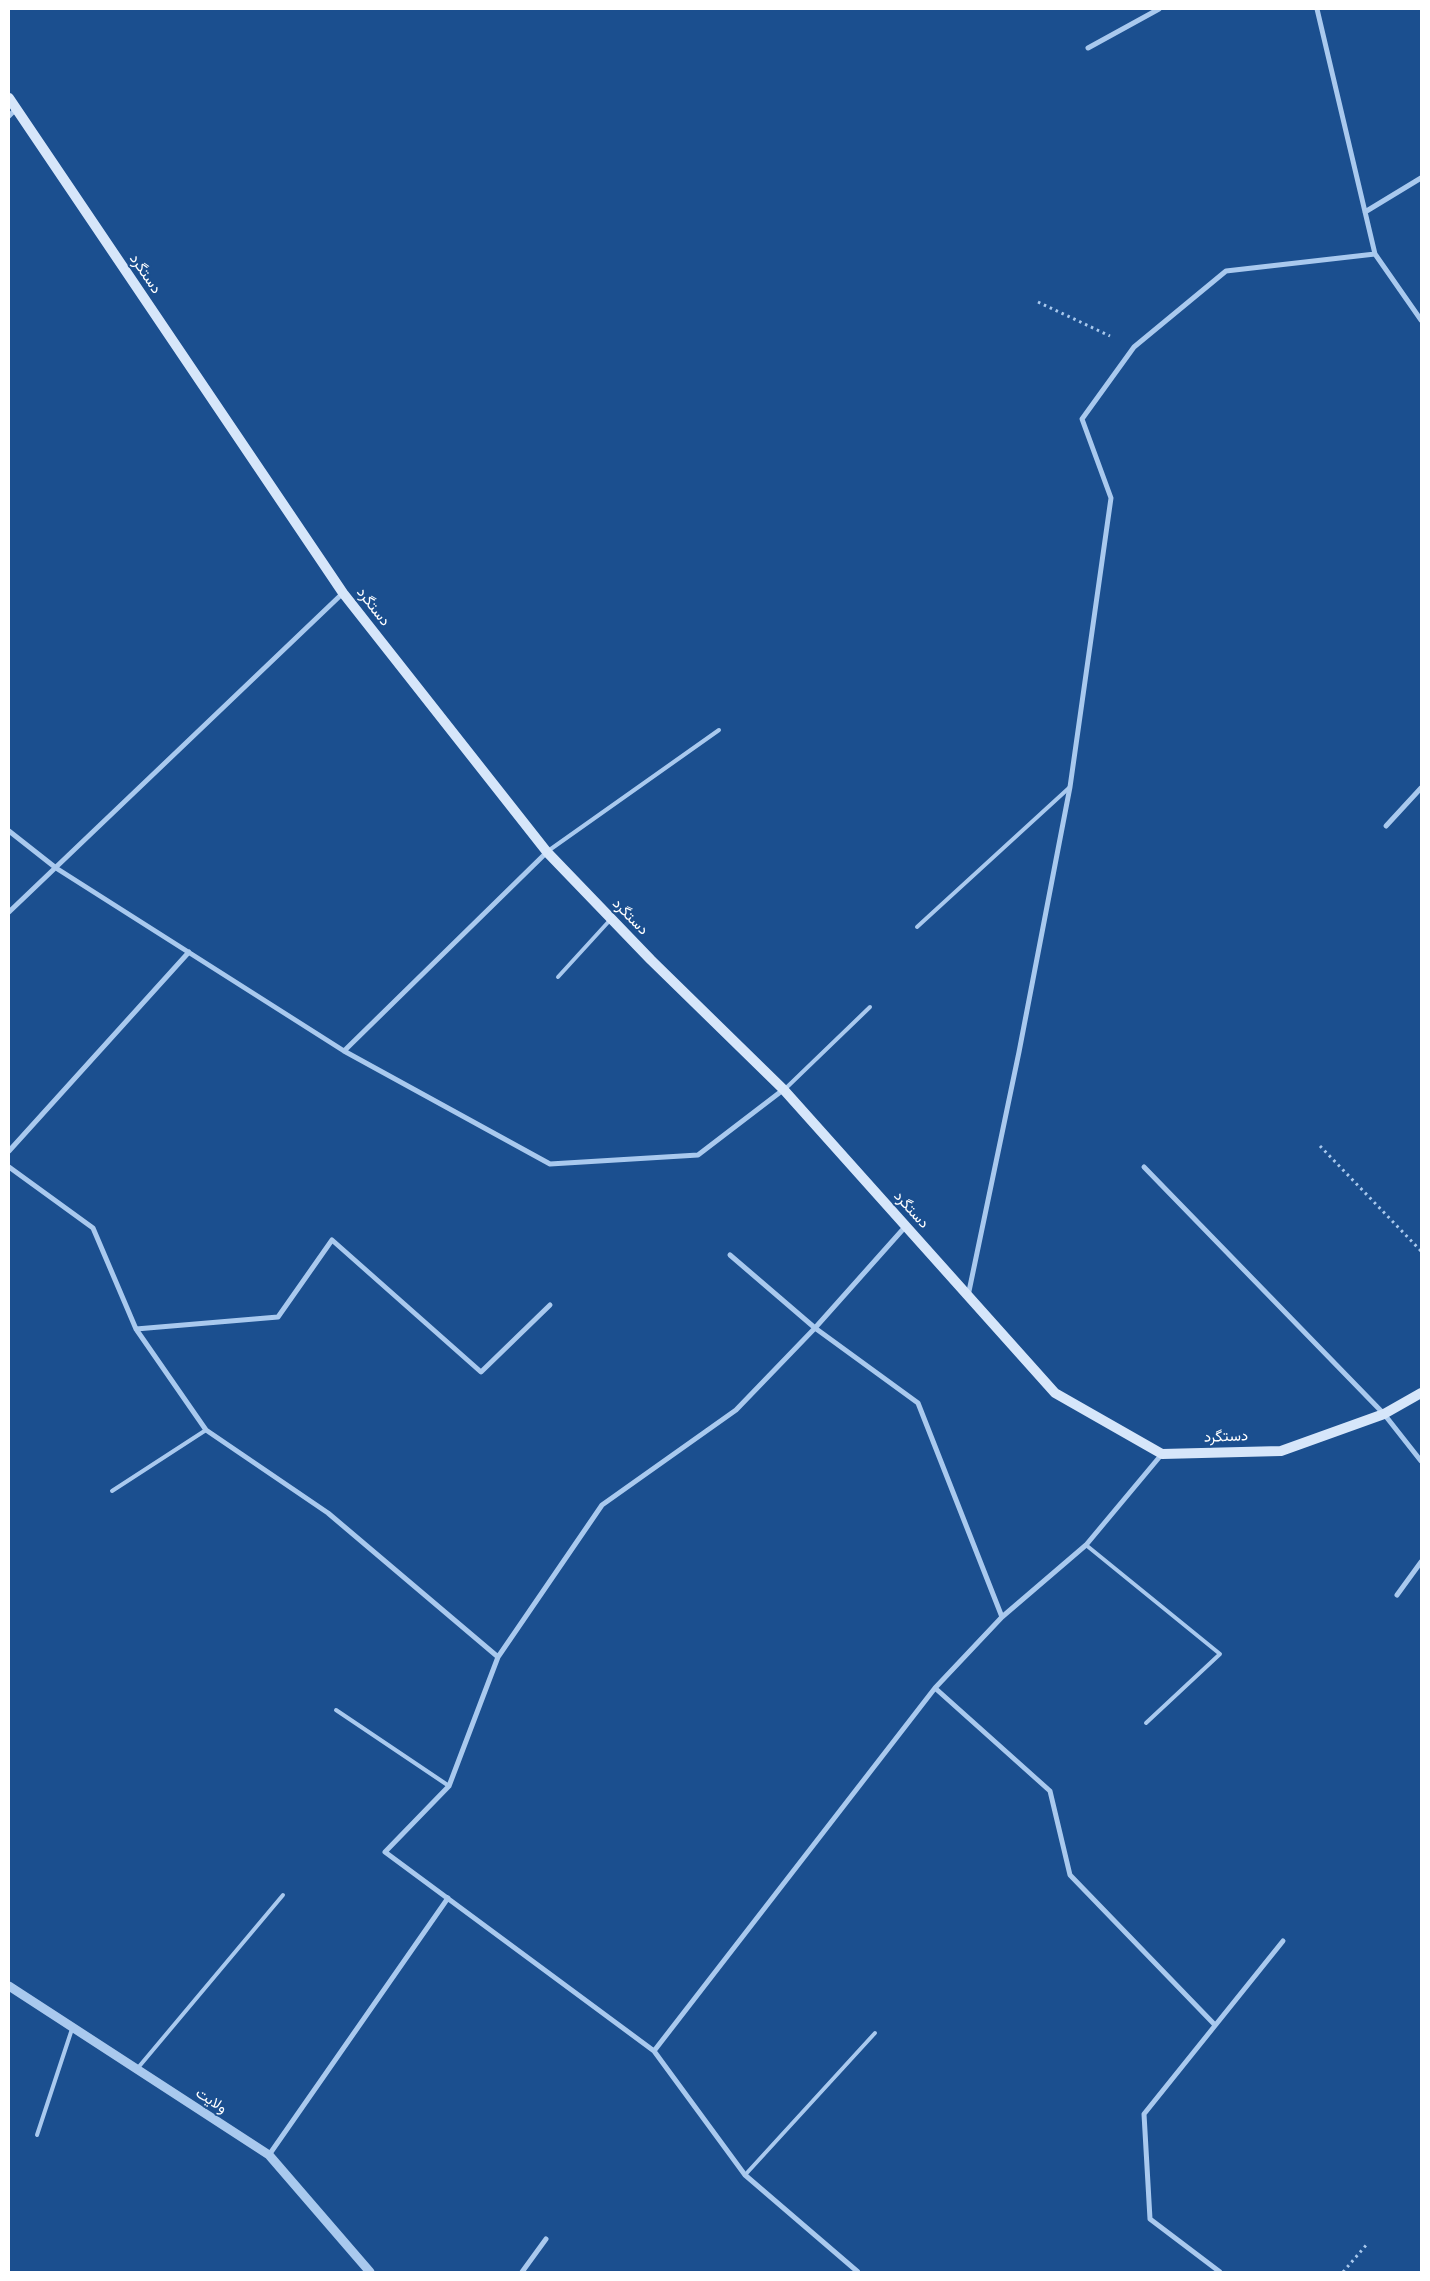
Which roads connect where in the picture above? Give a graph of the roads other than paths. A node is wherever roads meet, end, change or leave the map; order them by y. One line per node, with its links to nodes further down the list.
1 (1159, 9): 3 (street)
2 (1317, 9): 7 (street)
3 (1088, 48)
4 (9, 98): 5 (main road, دستگرد)
5 (12, 112): 10 (main road, دستگرد)
6 (1421, 178): 7 (street)
7 (1364, 212): 8 (street)
8 (1374, 254): 9 (street); 12 (street)
9 (1421, 320)
10 (343, 593): 16 (main road, دستگرد); 17 (street)
11 (719, 730): 16 (lane)
12 (1070, 786): 20 (lane); 31 (street)
13 (1421, 788): 14 (street)
14 (1386, 826)
15 (9, 831): 17 (street)
16 (547, 852): 19 (main road, دستگرد); 24 (street)
17 (56, 868): 18 (street); 21 (street)
18 (9, 912)
19 (611, 919): 22 (lane); 25 (main road, دستگرد)
20 (917, 927)
21 (189, 952): 24 (street); 26 (street)
22 (558, 977)
23 (870, 1007): 25 (lane)
24 (344, 1051): 25 (street)
25 (784, 1090): 29 (main road, دستگرد)
26 (9, 1151)
27 (9, 1167): 34 (street)
28 (1144, 1167): 36 (street)
29 (905, 1227): 31 (main road, دستگرد); 33 (street)
30 (730, 1255): 33 (street)
31 (968, 1296): 38 (main road, دستگرد)
32 (550, 1305): 34 (street)
33 (815, 1328): 44 (street); 45 (street)
34 (136, 1329): 37 (street)
35 (1421, 1393): 36 (main road, دستگرد)
36 (1384, 1414): 38 (main road, دستگرد); 39 (street)
37 (206, 1430): 40 (lane); 45 (street)
38 (1162, 1454): 41 (street)
39 (1421, 1461)
40 (112, 1491)
41 (1086, 1546): 44 (street); 48 (lane)
42 (1421, 1562): 43 (street)
43 (1397, 1595)
44 (1002, 1617): 46 (street)
45 (498, 1657): 49 (street)
46 (936, 1688): 54 (street); 57 (street)
47 (336, 1710): 49 (lane)
48 (1146, 1723)
49 (450, 1786): 51 (street)
50 (283, 1895): 58 (lane)
51 (448, 1898): 57 (street); 60 (street)
52 (1283, 1942): 54 (street)
53 (9, 1986): 55 (street, ولایت)
54 (1214, 2024): 66 (street)
55 (73, 2027): 58 (street, ولایت); 59 (lane)
56 (875, 2033): 61 (lane)
57 (654, 2051): 61 (street)
58 (137, 2069): 60 (street, ولایت)
59 (37, 2135)
60 (269, 2156): 63 (street, ولایت)
61 (745, 2175): 65 (street)
62 (546, 2239): 64 (street)
63 (370, 2272)
64 (522, 2272)
65 (858, 2272)
66 (1220, 2272)

